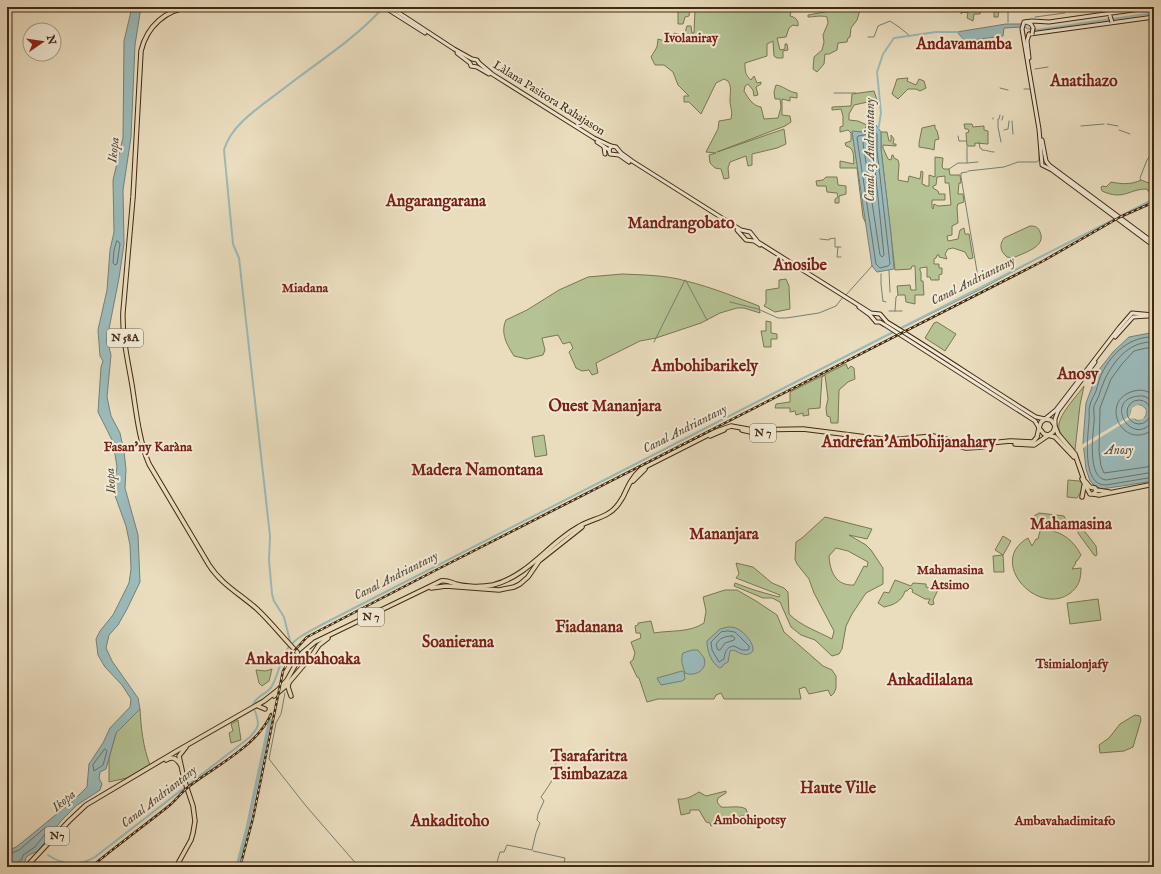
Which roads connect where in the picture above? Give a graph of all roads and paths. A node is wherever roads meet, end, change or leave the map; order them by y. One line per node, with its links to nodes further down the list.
1 (192, 7): 57 (main road, N 58A)
2 (384, 7): 11 (main road)
3 (390, 7): 11 (main road)
4 (1154, 7): 5 (main road)
5 (1109, 15): 7 (main road); 8 (main road, bridge)
6 (1154, 16): 8 (main road)
7 (1025, 22): 9 (main road); 10 (main road, bridge)
8 (1110, 22): 10 (main road)
9 (1023, 34): 10 (main road); 22 (main road)
10 (1030, 34): 21 (main road)
11 (471, 61): 12 (main road); 12 (main road)
12 (478, 65): 13 (main road, Làlana Pasitora Rahajason); 15 (main road, Làlana Pasitora Rahajason)
13 (602, 144): 17 (main road, Làlana Pasitora Rahajason); 19 (main road)
14 (620, 145): 18 (main road)
15 (611, 146): 16 (main road); 17 (main road)
16 (618, 149): 18 (main road); 20 (main road)
17 (609, 150): 20 (main road)
18 (621, 153): 25 (main road)
19 (606, 154)
20 (615, 155): 26 (main road)
21 (1046, 161): 22 (main road); 23 (main road)
22 (1042, 162): 23 (main road)
23 (1048, 166): 24 (main road)
24 (1119, 218): 29 (main road); 30 (main road)
25 (747, 232): 26 (main road); 27 (main road)
26 (744, 236): 28 (main road)
27 (753, 236): 28 (main road); 31 (main road)
28 (750, 240): 31 (main road)
29 (1154, 243)
30 (1154, 246)
31 (843, 296): 32 (main road); 35 (main road)
32 (876, 314): 35 (main road); 36 (main road)
33 (1154, 315): 34 (main road)
34 (1134, 316): 39 (main road); 40 (main road)
35 (874, 318): 37 (main road)
36 (883, 318): 37 (main road); 38 (main road)
37 (880, 322): 38 (main road)
38 (900, 333): 39 (main road); 41 (main road)
39 (1045, 419): 40 (main road); 41 (main road, N 7)
40 (1055, 427): 42 (main road, N 7); 45 (main road)
41 (1039, 428): 42 (main road); 49 (main road, N 7)
42 (1048, 435): 44 (main road); 52 (main road, N 7)
43 (1154, 484): 47 (main road)
44 (1084, 485): 45 (main road); 48 (main road)
45 (1089, 489): 46 (main road); 46 (main road)
46 (1095, 492): 47 (main road); 47 (main road)
47 (1110, 492)
48 (1082, 497)
49 (518, 575): 50 (main road, N 7); 52 (main road)
50 (509, 579): 51 (main road, N 7); 56 (main road)
51 (448, 581): 53 (main road); 55 (main road)
52 (523, 581): 56 (main road, N 7)
53 (438, 582): 54 (main road); 58 (main road, N 7)
54 (441, 586): 55 (main road); 60 (main road, N 7)
55 (446, 586): 56 (main road, N 7)
56 (512, 588)
57 (297, 652): 58 (main road); 59 (main road)
58 (302, 652): 59 (main road, N 7); 60 (main road)
59 (299, 658): 61 (main road, N 7)
60 (309, 659): 62 (main road, N 7)
61 (296, 662): 62 (main road); 67 (main road, N 7)
62 (302, 667): 63 (main road, N 7)
63 (289, 682): 64 (main road); 65 (main road, N 7)
64 (291, 696)
65 (258, 706): 66 (main road); 68 (main road, N 7)
66 (265, 709)
67 (174, 752): 68 (main road); 69 (main road); 71 (main road, N 7)
68 (179, 755): 69 (main road); 70 (main road)
69 (175, 758): 70 (main road); 72 (main road, N7)
70 (181, 765): 73 (main road)
71 (79, 811): 72 (main road, N7)
72 (28, 867)
73 (176, 867)

